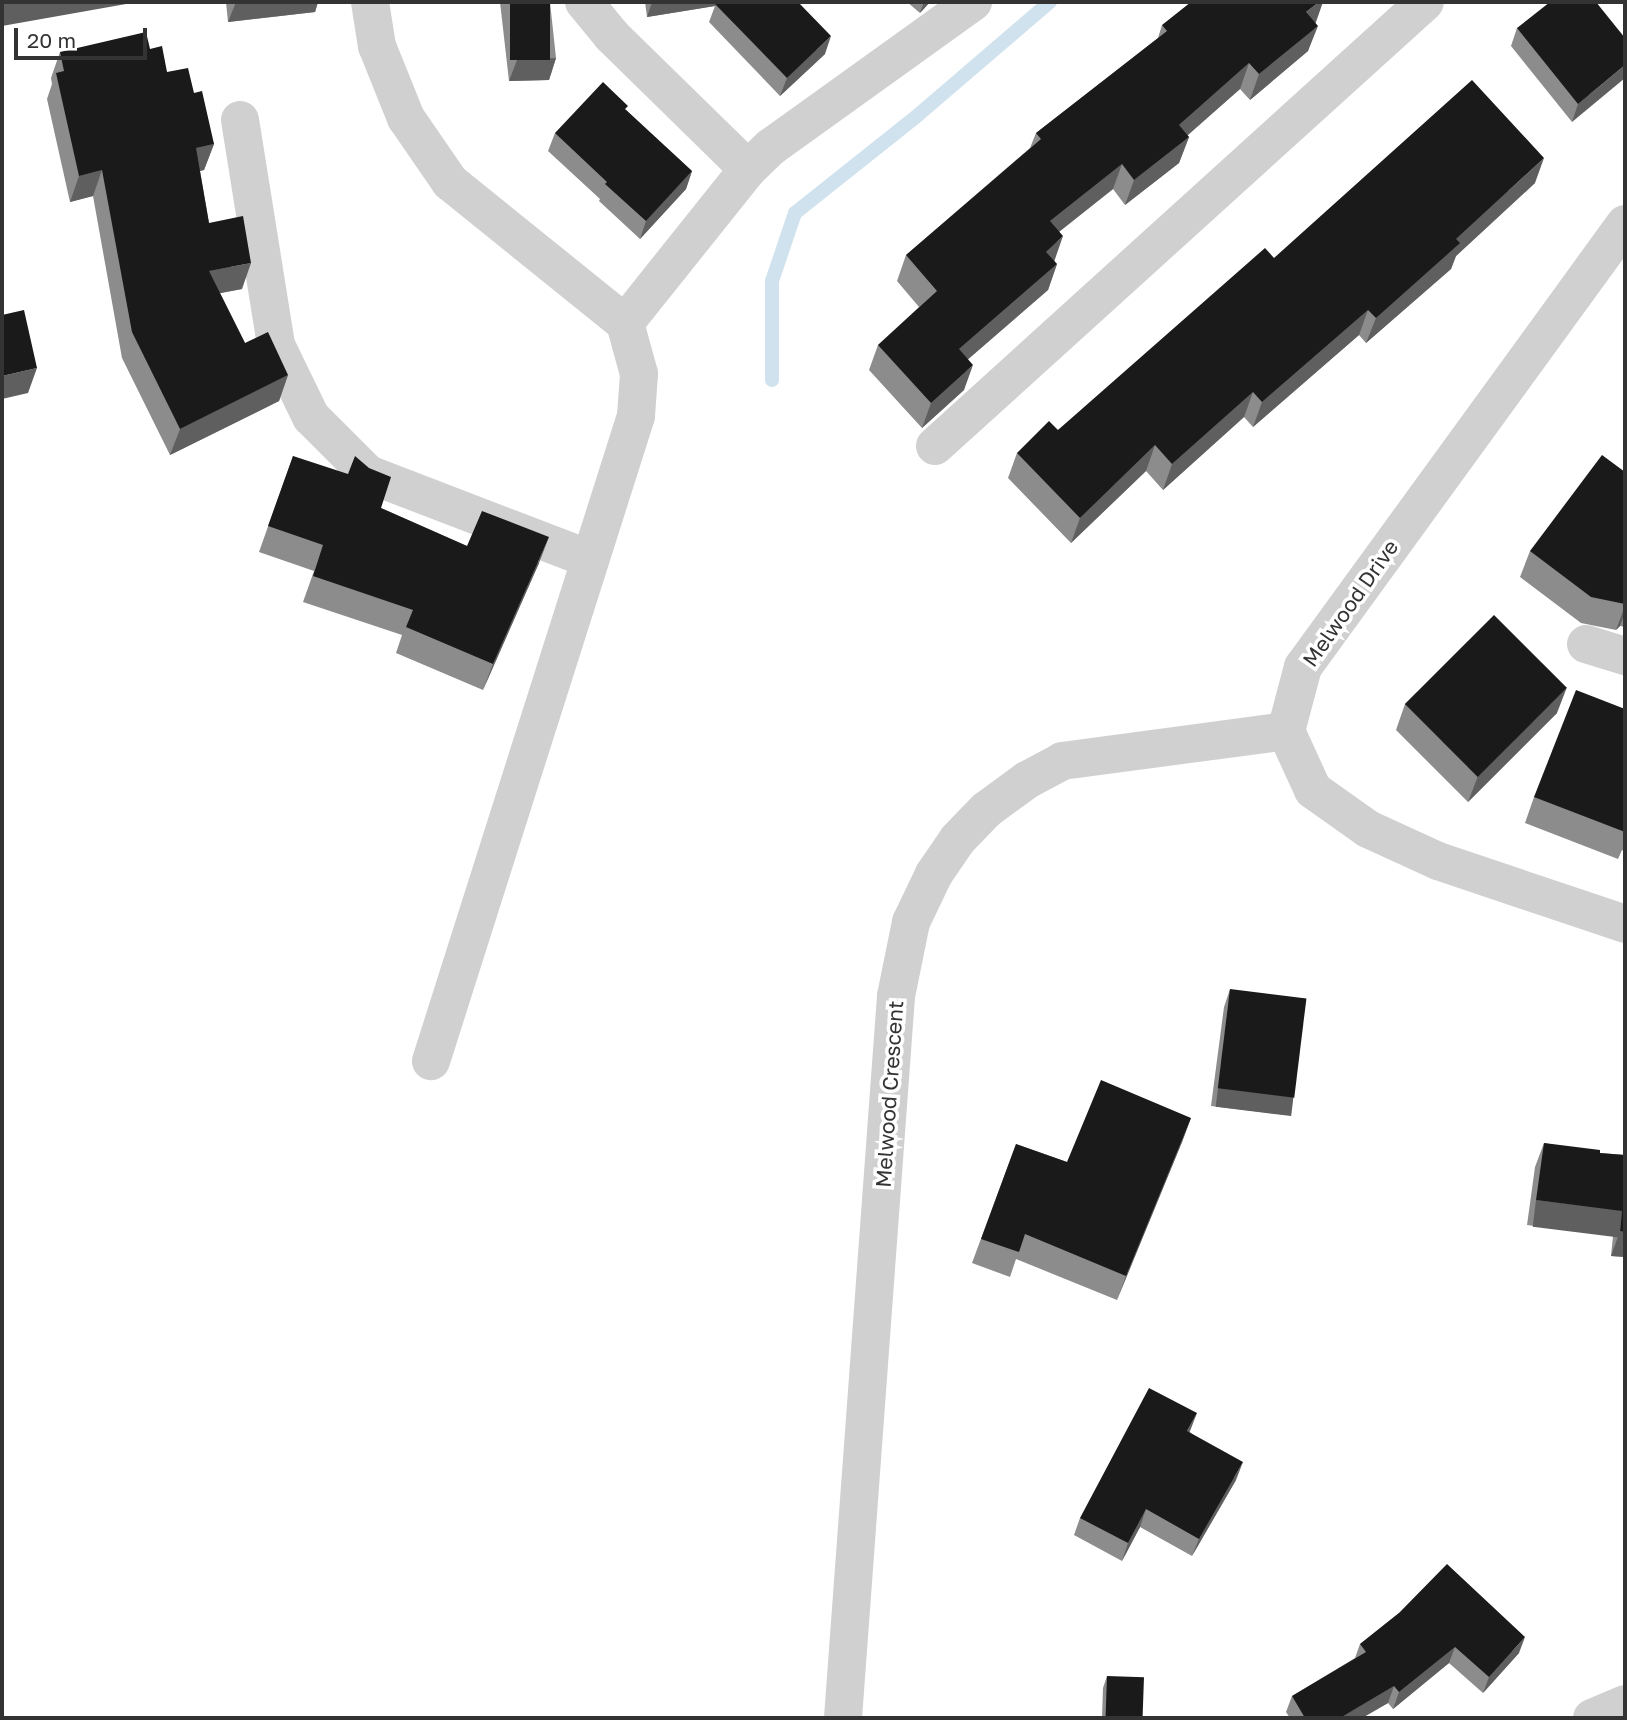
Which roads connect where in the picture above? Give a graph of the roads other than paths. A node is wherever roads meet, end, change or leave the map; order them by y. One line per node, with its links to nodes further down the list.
1 (370, 2): 8 (street)
2 (584, 2): 6 (street)
3 (973, 2): 6 (street)
4 (1425, 2): 9 (street)
5 (240, 120): 10 (street)
6 (748, 169): 8 (street)
7 (1625, 223): 13 (street, Melwood Drive)
8 (625, 323): 10 (street)
9 (935, 446)
10 (590, 559): 15 (street)
11 (1586, 644): 12 (street)
12 (1625, 656)
13 (1286, 731): 14 (street); 17 (street, Melwood Crescent)
14 (1625, 924)
15 (431, 1061)
16 (1625, 1704): 18 (street)
17 (843, 1718)
18 (1592, 1718)

